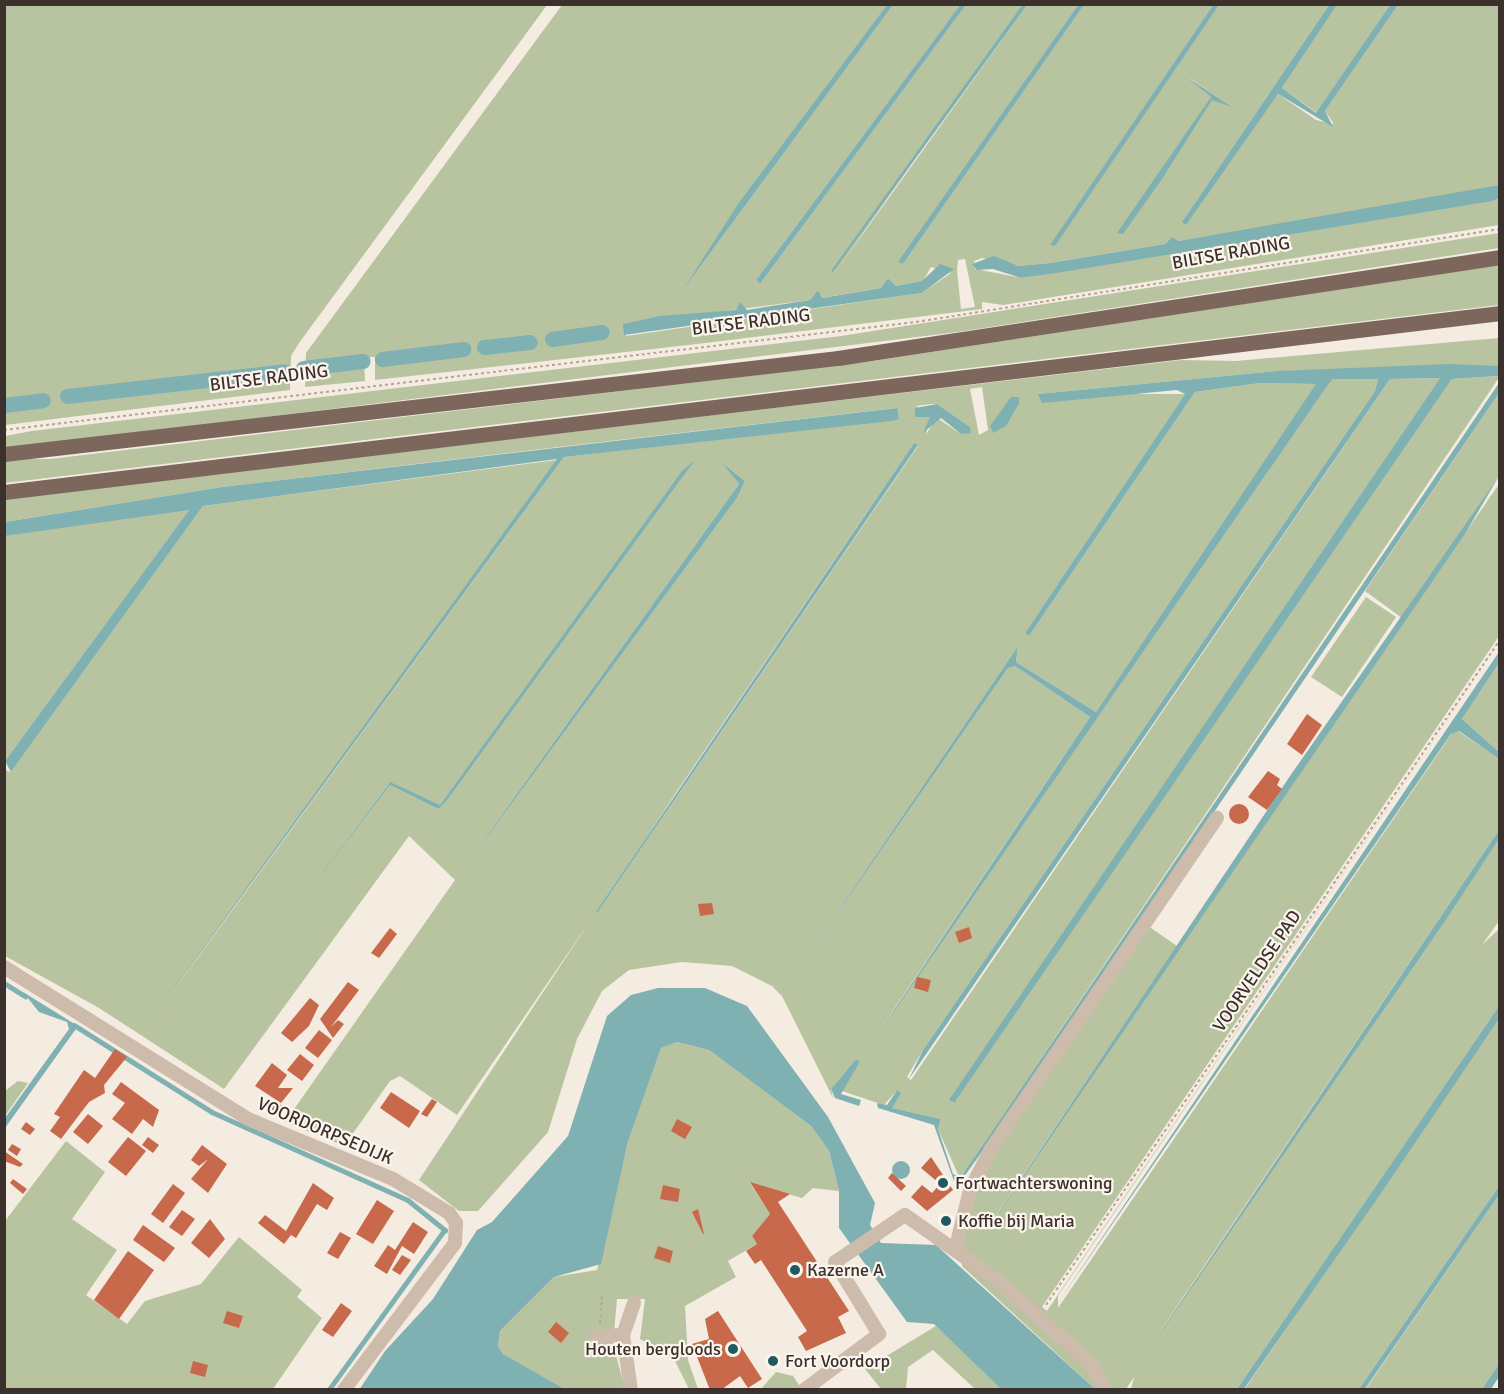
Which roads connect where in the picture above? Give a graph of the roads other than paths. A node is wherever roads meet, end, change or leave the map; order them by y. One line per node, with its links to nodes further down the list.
1 (1500, 257): 3 (main road)
2 (1500, 314): 4 (main road)
3 (4, 454)
4 (4, 492)
5 (1217, 818): 7 (street)
6 (4, 967): 11 (street, VOORDORPSEDIJK)
7 (956, 1246): 13 (street); 14 (street)
8 (634, 1303): 9 (street)
9 (622, 1335): 10 (street); 12 (street)
10 (596, 1336)
11 (345, 1389)
12 (632, 1389)
13 (804, 1389)
14 (1105, 1389)

